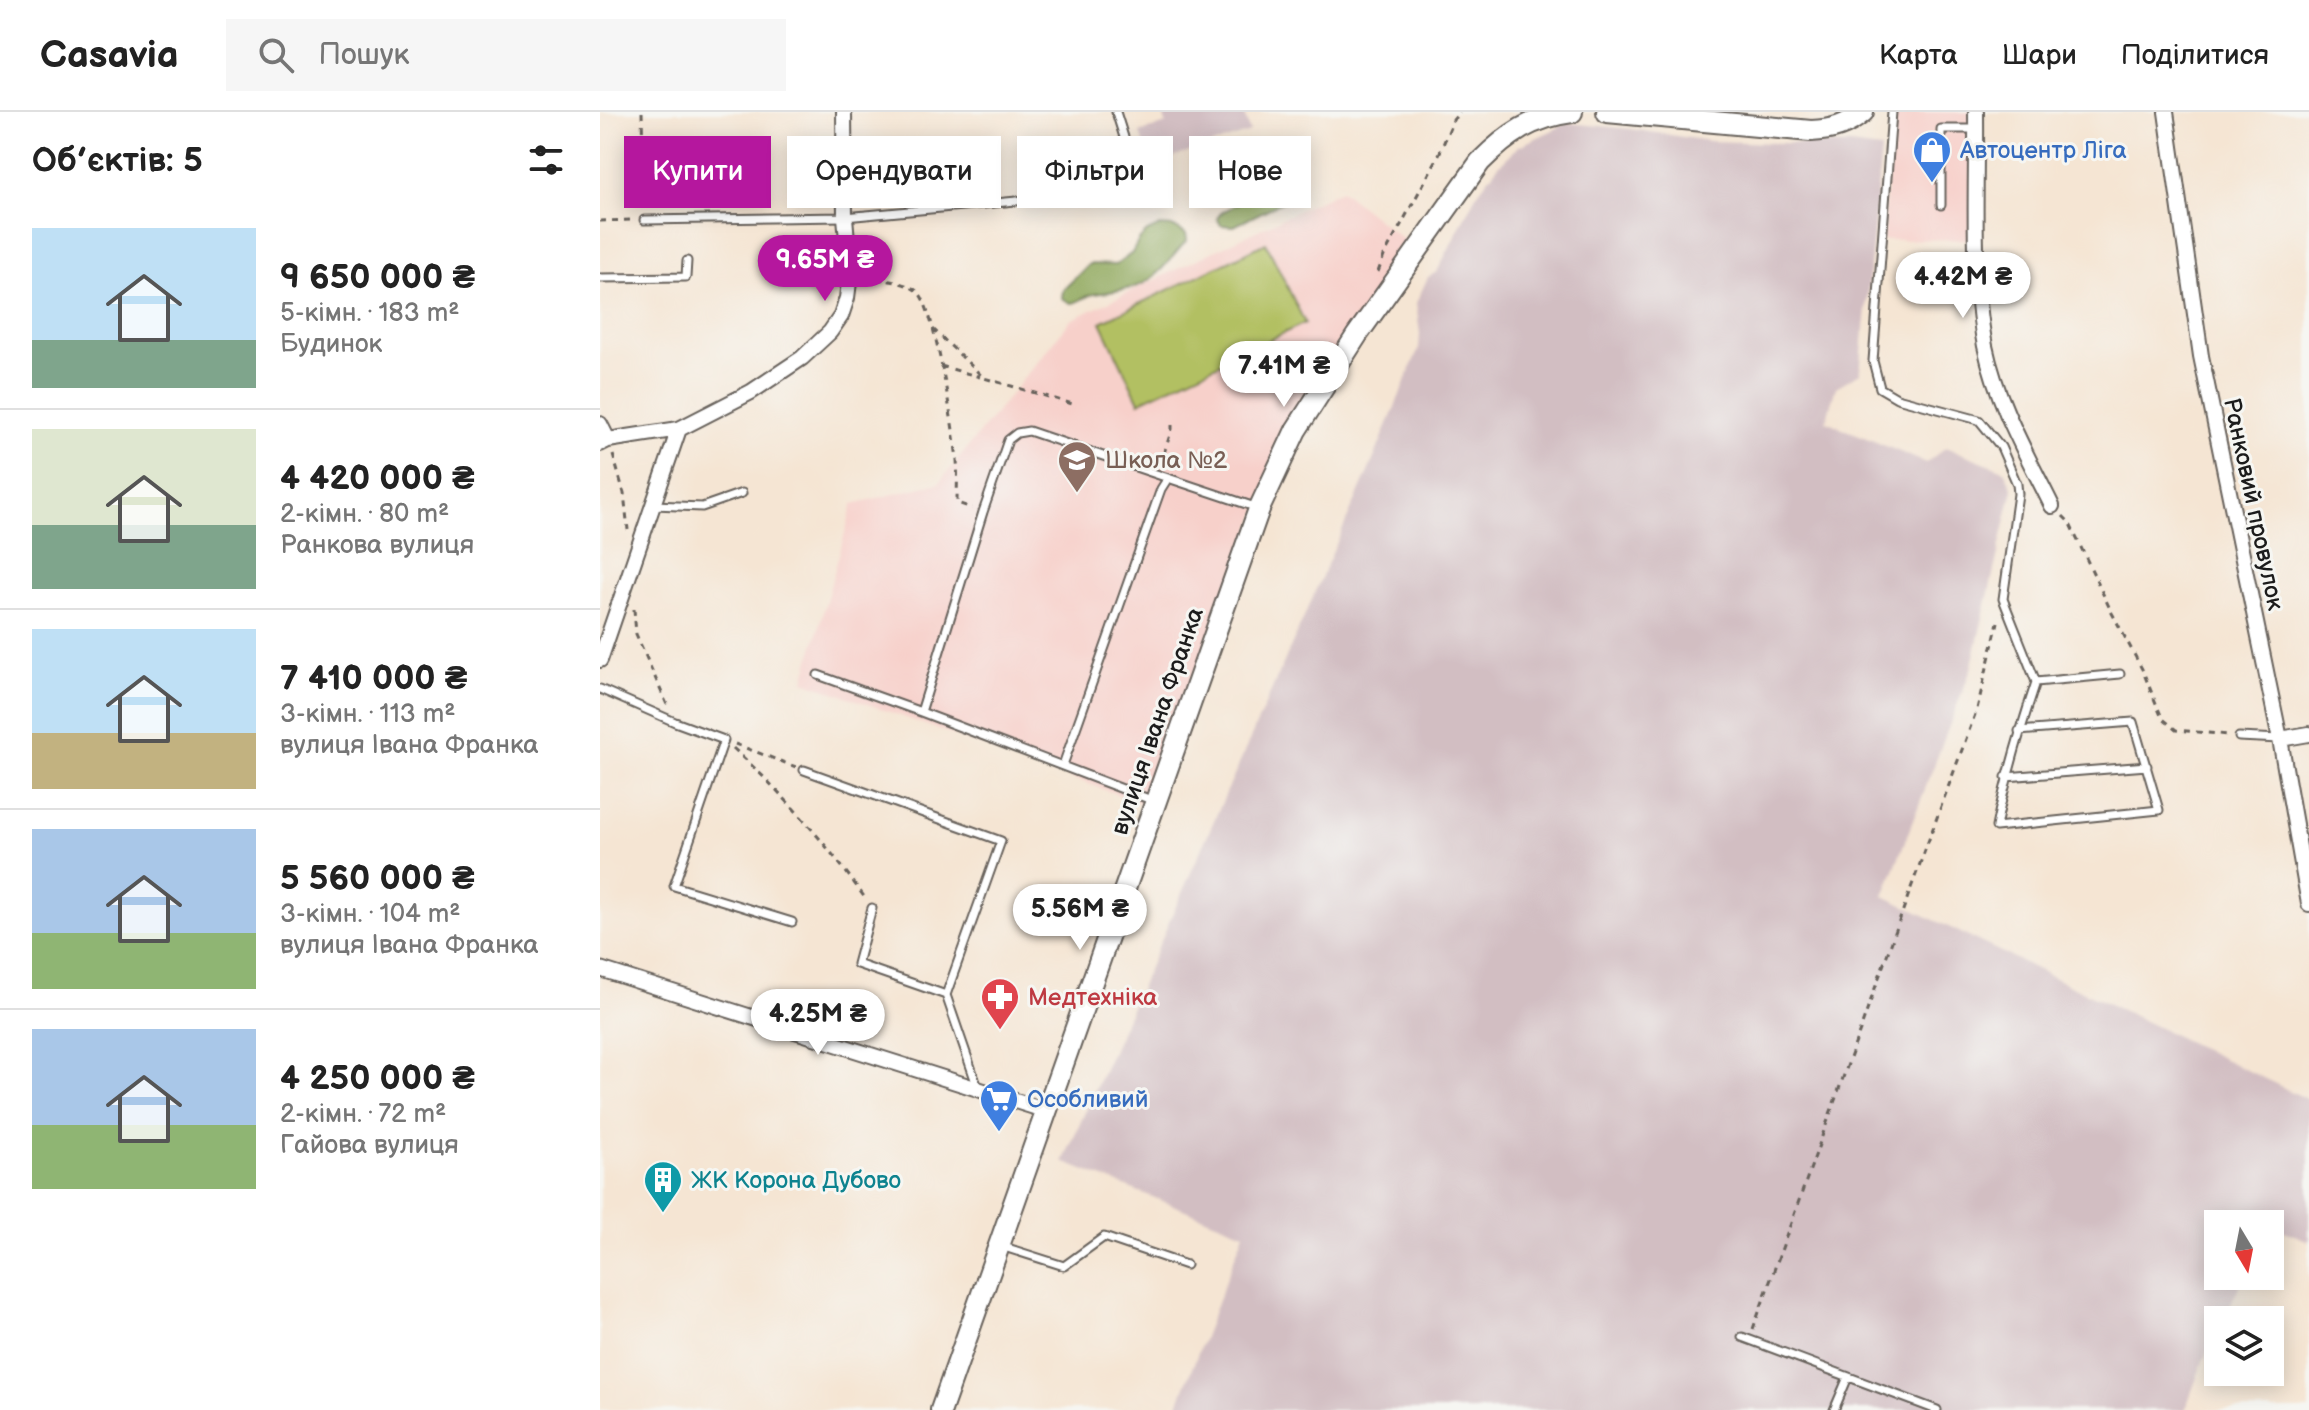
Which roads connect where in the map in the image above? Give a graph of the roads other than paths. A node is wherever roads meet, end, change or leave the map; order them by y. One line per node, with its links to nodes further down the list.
1 (844, 112): 11 (street)
2 (1116, 112): 11 (lane)
3 (1572, 112): 22 (main road, вулиця Івана Франка)
4 (1607, 112): 5 (main road)
5 (1863, 112)
6 (1892, 112): 26 (lane)
7 (1976, 112): 9 (street)
8 (2166, 112): 32 (street, Ранковий провулок)
9 (1976, 129): 10 (lane); 21 (street)
10 (1941, 205)
11 (845, 217): 12 (lane); 16 (street)
12 (644, 220)
13 (687, 261): 14 (lane)
14 (600, 278)
15 (600, 424): 17 (street)
16 (679, 429): 17 (street); 20 (street)
17 (604, 442)
18 (1168, 478): 22 (lane); 28 (lane); 33 (lane)
19 (742, 493): 20 (lane)
20 (654, 505): 23 (street)
21 (2052, 506)
22 (1259, 509): 37 (main road, вулиця Івана Франка)
23 (600, 660)
24 (2120, 674): 26 (lane)
25 (818, 675): 28 (lane)
26 (2036, 682): 29 (lane)
27 (600, 689): 40 (lane)
28 (921, 712): 33 (lane)
29 (2019, 731): 34 (lane); 36 (lane)
30 (2309, 734): 32 (street)
31 (2239, 737): 32 (lane)
32 (2280, 739): 38 (street, Ранковий провулок)
33 (1063, 765): 37 (lane)
34 (2147, 766): 36 (lane); 36 (lane)
35 (804, 770): 42 (lane)
36 (2006, 777)
37 (1156, 802): 44 (main road, вулиця Івана Франка)
38 (2309, 904)
39 (872, 908): 42 (lane)
40 (792, 922)
41 (600, 969): 43 (street)
42 (946, 995): 43 (lane)
43 (978, 1088): 44 (street)
44 (1047, 1111): 45 (main road, вулиця Івана Франка)
45 (999, 1246): 46 (lane); 49 (main road, вулиця Івана Франка)
46 (1186, 1265)
47 (1746, 1338): 48 (lane)
48 (1848, 1377): 50 (lane); 51 (lane)
49 (941, 1410)
50 (1834, 1410)
51 (1937, 1410)

